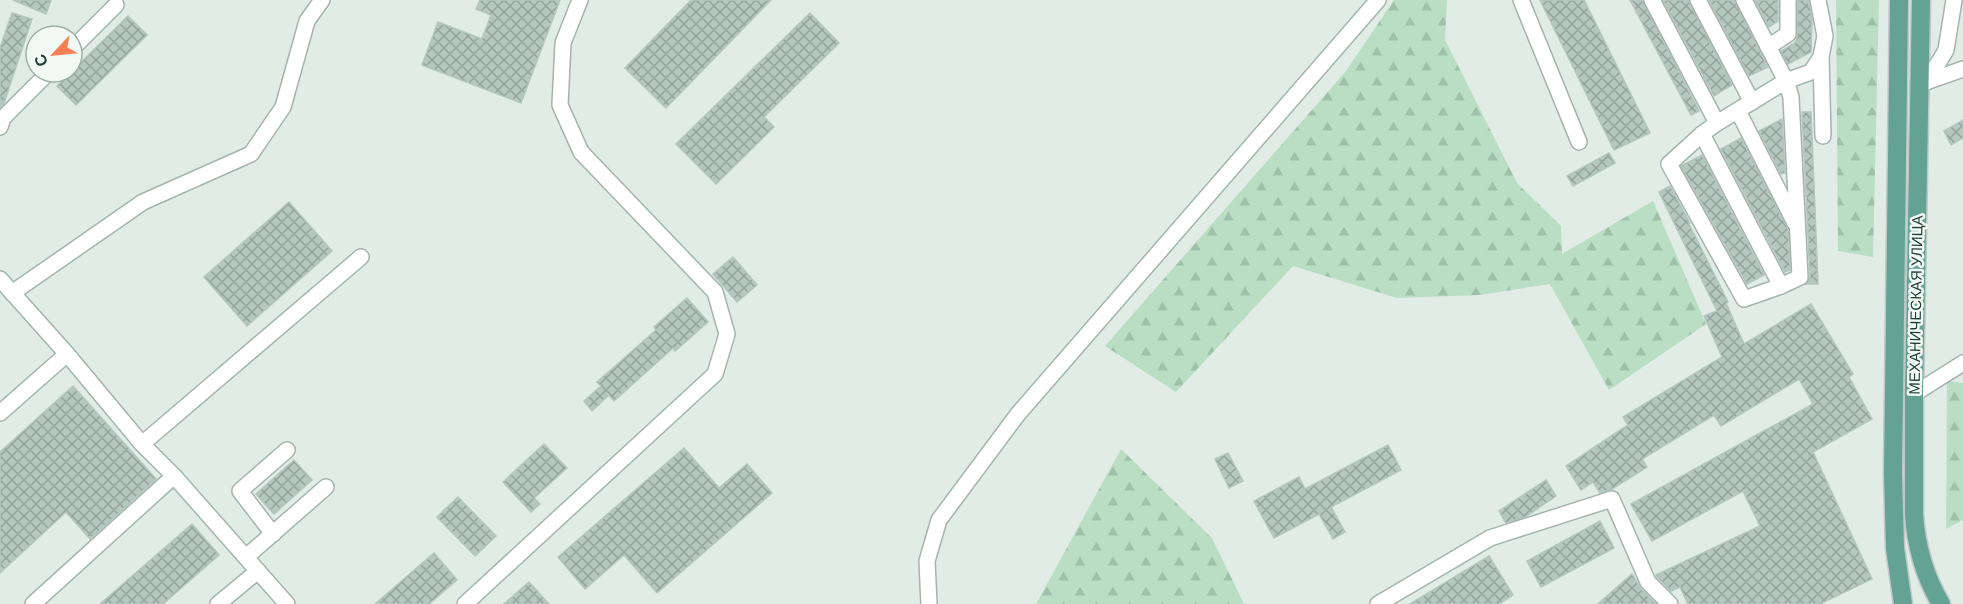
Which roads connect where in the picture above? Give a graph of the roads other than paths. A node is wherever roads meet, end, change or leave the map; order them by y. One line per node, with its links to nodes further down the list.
1 (322, 0): 32 (lane)
2 (580, 0): 47 (lane)
3 (1378, 0): 48 (lane)
4 (1521, 0): 27 (lane)
5 (1652, 0): 23 (lane)
6 (1698, 0): 21 (lane)
7 (1744, 0): 15 (lane)
8 (1788, 0): 15 (lane)
9 (1818, 0): 16 (lane)
10 (1899, 0): 51 (main road, МЕХАНИЧЕСКАЯ УЛИЦА)
11 (1921, 0): 19 (main road, МЕХАНИЧЕСКАЯ УЛИЦА)
12 (1954, 0): 19 (lane)
13 (116, 5): 14 (lane)
14 (84, 37)
15 (1768, 47): 18 (lane)
16 (1821, 57): 18 (lane); 26 (lane)
17 (1963, 69): 19 (lane)
18 (1786, 81): 21 (lane); 28 (lane)
19 (1923, 83): 35 (main road, МЕХАНИЧЕСКАЯ УЛИЦА)
20 (37, 84): 24 (lane)
21 (1752, 102): 22 (lane)
22 (1738, 111): 23 (lane); 28 (lane)
23 (1717, 123): 25 (lane)
24 (0, 127)
25 (1702, 134): 31 (lane); 31 (lane)
26 (1823, 136)
27 (1580, 142)
28 (1797, 226): 31 (lane)
29 (361, 257): 37 (lane)
30 (0, 279): 32 (lane)
31 (1781, 286)
32 (12, 293): 33 (lane)
33 (67, 354): 36 (lane); 37 (lane)
34 (1963, 363): 35 (lane)
35 (1914, 394): 52 (main road, МЕХАНИЧЕСКАЯ УЛИЦА)
36 (0, 413)
37 (142, 444): 39 (lane)
38 (287, 450): 41 (lane)
39 (174, 476): 42 (lane); 44 (lane)
40 (326, 487): 41 (lane)
41 (273, 534): 42 (lane)
42 (246, 558): 43 (lane)
43 (258, 571): 45 (lane); 46 (lane)
44 (33, 604)
45 (218, 604)
46 (287, 604)
47 (465, 604)
48 (929, 604)
49 (1378, 604): 50 (lane)
50 (1670, 604)
51 (1903, 604)
52 (1941, 604)

